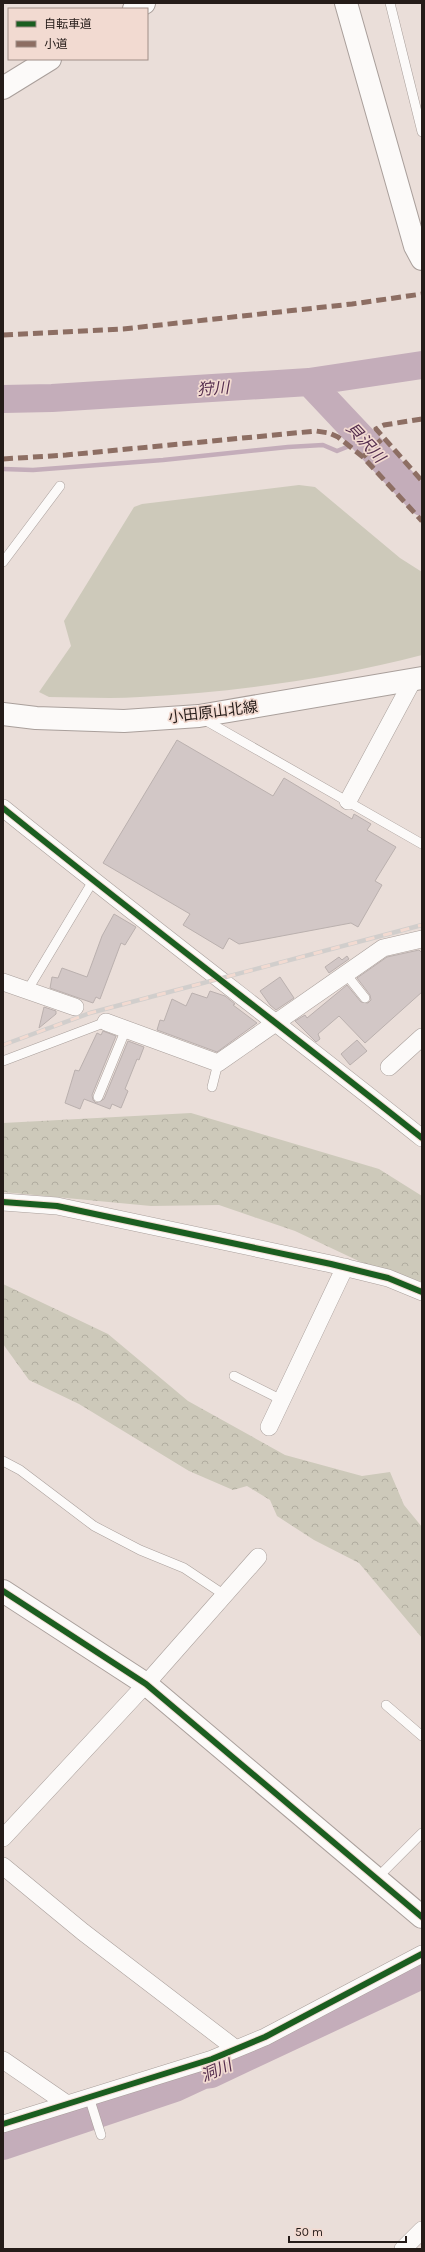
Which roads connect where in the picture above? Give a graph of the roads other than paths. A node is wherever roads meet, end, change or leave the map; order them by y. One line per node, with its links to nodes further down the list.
1 (346, 3): 6 (street)
2 (390, 3): 5 (lane)
3 (48, 60): 4 (street)
4 (3, 88)
5 (422, 132)
6 (422, 259)
7 (60, 486): 8 (lane)
8 (3, 562)
9 (418, 679): 11 (street, 小田原山北線); 12 (street)
10 (3, 714): 11 (street, 小田原山北線)
11 (199, 716): 12 (lane)
12 (348, 801): 14 (lane)
13 (3, 808): 15 (street)
14 (422, 844)
15 (93, 881): 19 (lane); 23 (street)
16 (422, 939): 17 (street)
17 (346, 974): 20 (lane); 23 (street)
18 (3, 982): 19 (street)
19 (27, 991): 21 (street)
20 (365, 998)
21 (75, 1007)
22 (106, 1022): 24 (street); 26 (lane)
23 (278, 1023): 27 (street); 31 (street)
24 (126, 1029): 27 (street); 30 (lane)
25 (422, 1037): 28 (street)
26 (3, 1061)
27 (218, 1063): 29 (lane)
28 (389, 1067)
29 (212, 1087)
30 (98, 1097)
31 (422, 1138)
32 (3, 1202): 33 (street)
33 (345, 1267): 34 (street); 36 (street)
34 (422, 1292)
35 (234, 1376): 36 (lane)
36 (282, 1400): 37 (street)
37 (269, 1427)
38 (3, 1461): 41 (lane)
39 (258, 1557): 41 (street)
40 (3, 1591): 42 (street)
41 (226, 1596): 42 (street)
42 (146, 1684): 46 (street); 48 (street)
43 (386, 1705): 44 (lane)
44 (422, 1736)
45 (422, 1834): 48 (lane)
46 (3, 1838)
47 (3, 1866): 51 (street)
48 (376, 1878): 49 (street)
49 (422, 1917)
50 (422, 1954): 51 (street)
51 (236, 2049): 53 (street)
52 (3, 2060): 54 (street)
53 (90, 2100): 54 (street); 56 (lane)
54 (67, 2104): 55 (street)
55 (3, 2124)
56 (101, 2135)
57 (422, 2230): 58 (street)
58 (403, 2249)

